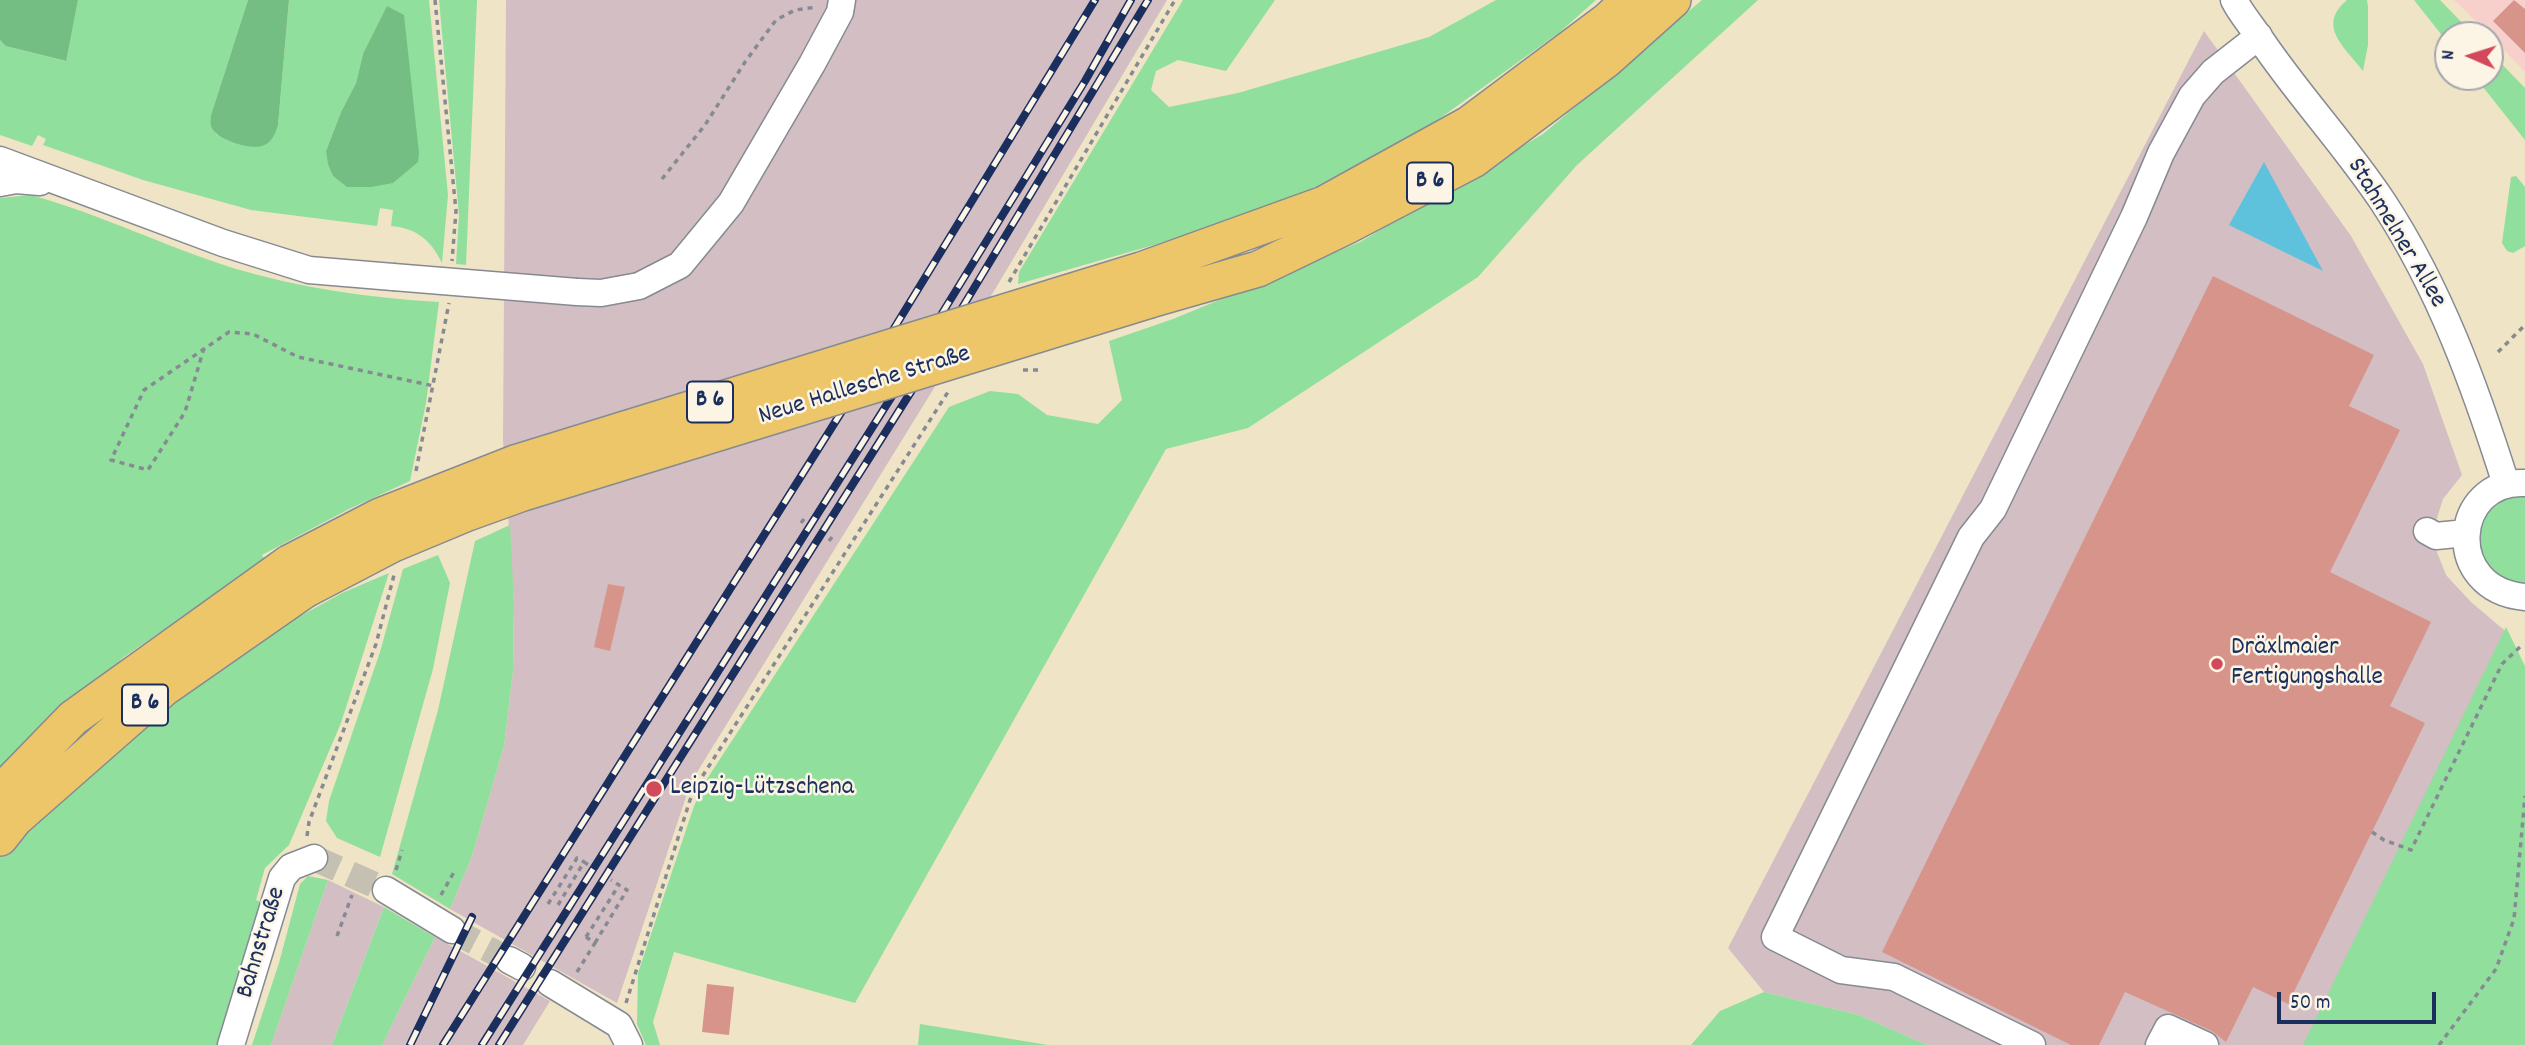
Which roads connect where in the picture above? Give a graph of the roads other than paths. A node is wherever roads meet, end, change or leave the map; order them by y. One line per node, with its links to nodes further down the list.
1 (1629, 0): 9 (main road, Neue Hallesche Straße / B 6)
2 (1673, 0): 9 (main road, Neue Hallesche Straße / B 6)
3 (843, 4): 8 (street, bridge)
4 (2236, 4): 5 (street, Stahmelner Allee)
5 (2259, 36): 10 (street, Stahmelner Allee); 23 (street)
6 (0, 160): 8 (street)
7 (0, 183): 8 (street)
8 (66, 186)
9 (1146, 285): 13 (main road, Neue Hallesche Straße / B 6, bridge)
10 (2516, 484): 12 (street, Stahmelner Allee)
11 (2427, 531): 12 (street)
12 (2466, 533): 14 (street)
13 (297, 576): 15 (main road, Neue Hallesche Straße / B 6); 16 (main road, Neue Hallesche Straße / B 6)
14 (2525, 597)
15 (0, 793)
16 (0, 838)
17 (314, 858): 22 (street, Bahnstraße)
18 (386, 890): 19 (street)
19 (452, 930)
20 (557, 987): 21 (street)
21 (624, 1035)
22 (231, 1045)
23 (2032, 1045)
24 (2160, 1045): 25 (street)
25 (2205, 1045)

